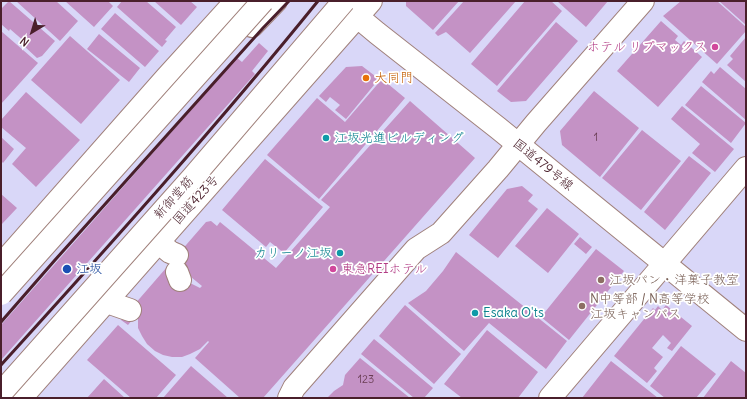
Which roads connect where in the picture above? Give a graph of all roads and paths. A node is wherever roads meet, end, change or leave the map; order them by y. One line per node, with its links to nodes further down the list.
1 (236, 1): 7 (main road)
2 (264, 1): 12 (main road, bridge)
3 (276, 1): 7 (main road)
4 (339, 1): 6 (main road, 国道479号線)
5 (643, 1): 8 (main road)
6 (357, 6): 8 (main road, 国道479号線); 13 (main road, 国道423号); 16 (main road, 新御堂筋, bridge)
7 (166, 78): 11 (main road)
8 (518, 145): 10 (main road, 国道479号線); 18 (main road)
9 (746, 168): 10 (main road)
10 (664, 264): 15 (main road, 国道479号線); 19 (main road)
11 (1, 265)
12 (1, 294)
13 (107, 302): 14 (main road); 17 (main road, 国道423号)
14 (130, 310)
15 (746, 330)
16 (1, 393)
17 (21, 398)
18 (289, 398)
19 (550, 398)

